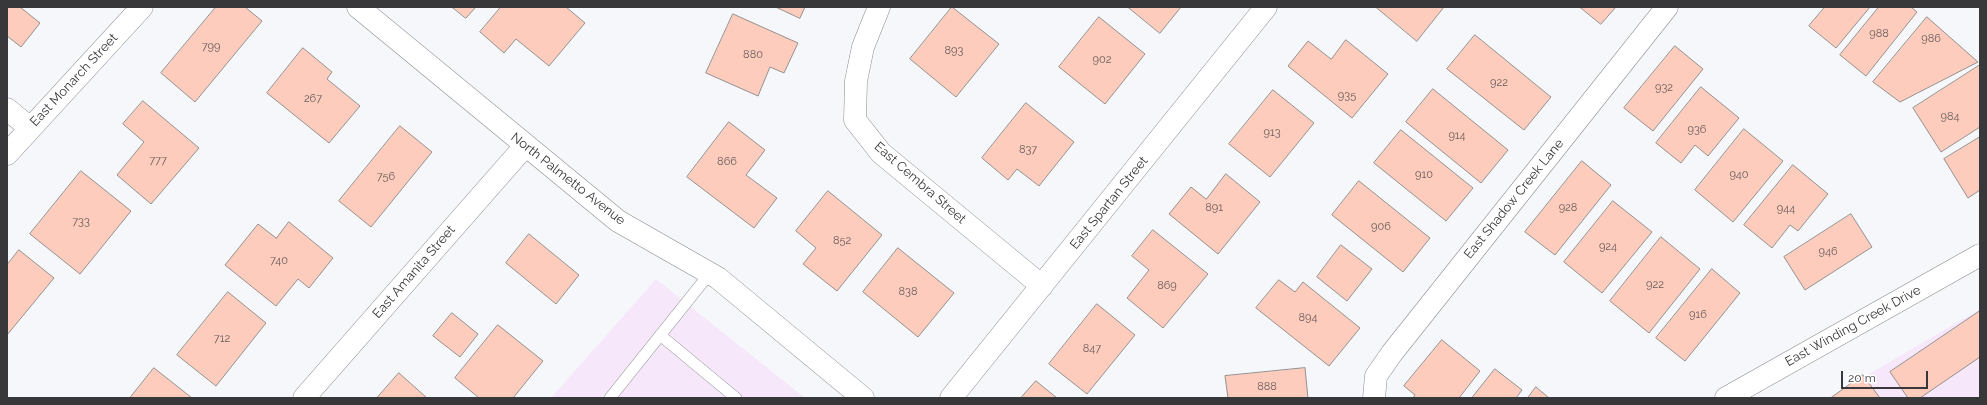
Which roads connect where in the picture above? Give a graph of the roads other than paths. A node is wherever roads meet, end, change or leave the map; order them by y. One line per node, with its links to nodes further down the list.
1 (142, 7): 7 (street, East Monarch Street)
2 (358, 7): 8 (street, North Palmetto Avenue)
3 (879, 7): 12 (street, East Cembra Street)
4 (1266, 7): 12 (street, East Spartan Street)
5 (1667, 7): 19 (street, East Shadow Creek Lane)
6 (7, 109): 7 (street)
7 (30, 128): 9 (street, East Monarch Street)
8 (525, 146): 11 (street, North Palmetto Avenue); 14 (street, East Amanita Street)
9 (7, 154)
10 (1980, 255): 20 (street, East Winding Creek Drive)
11 (710, 273): 13 (lane); 17 (street, North Palmetto Avenue)
12 (1042, 286): 18 (street, East Spartan Street)
13 (660, 335): 15 (lane); 16 (lane)
14 (304, 398)
15 (610, 398)
16 (736, 398)
17 (863, 398)
18 (951, 398)
19 (1374, 398)
20 (1726, 398)

